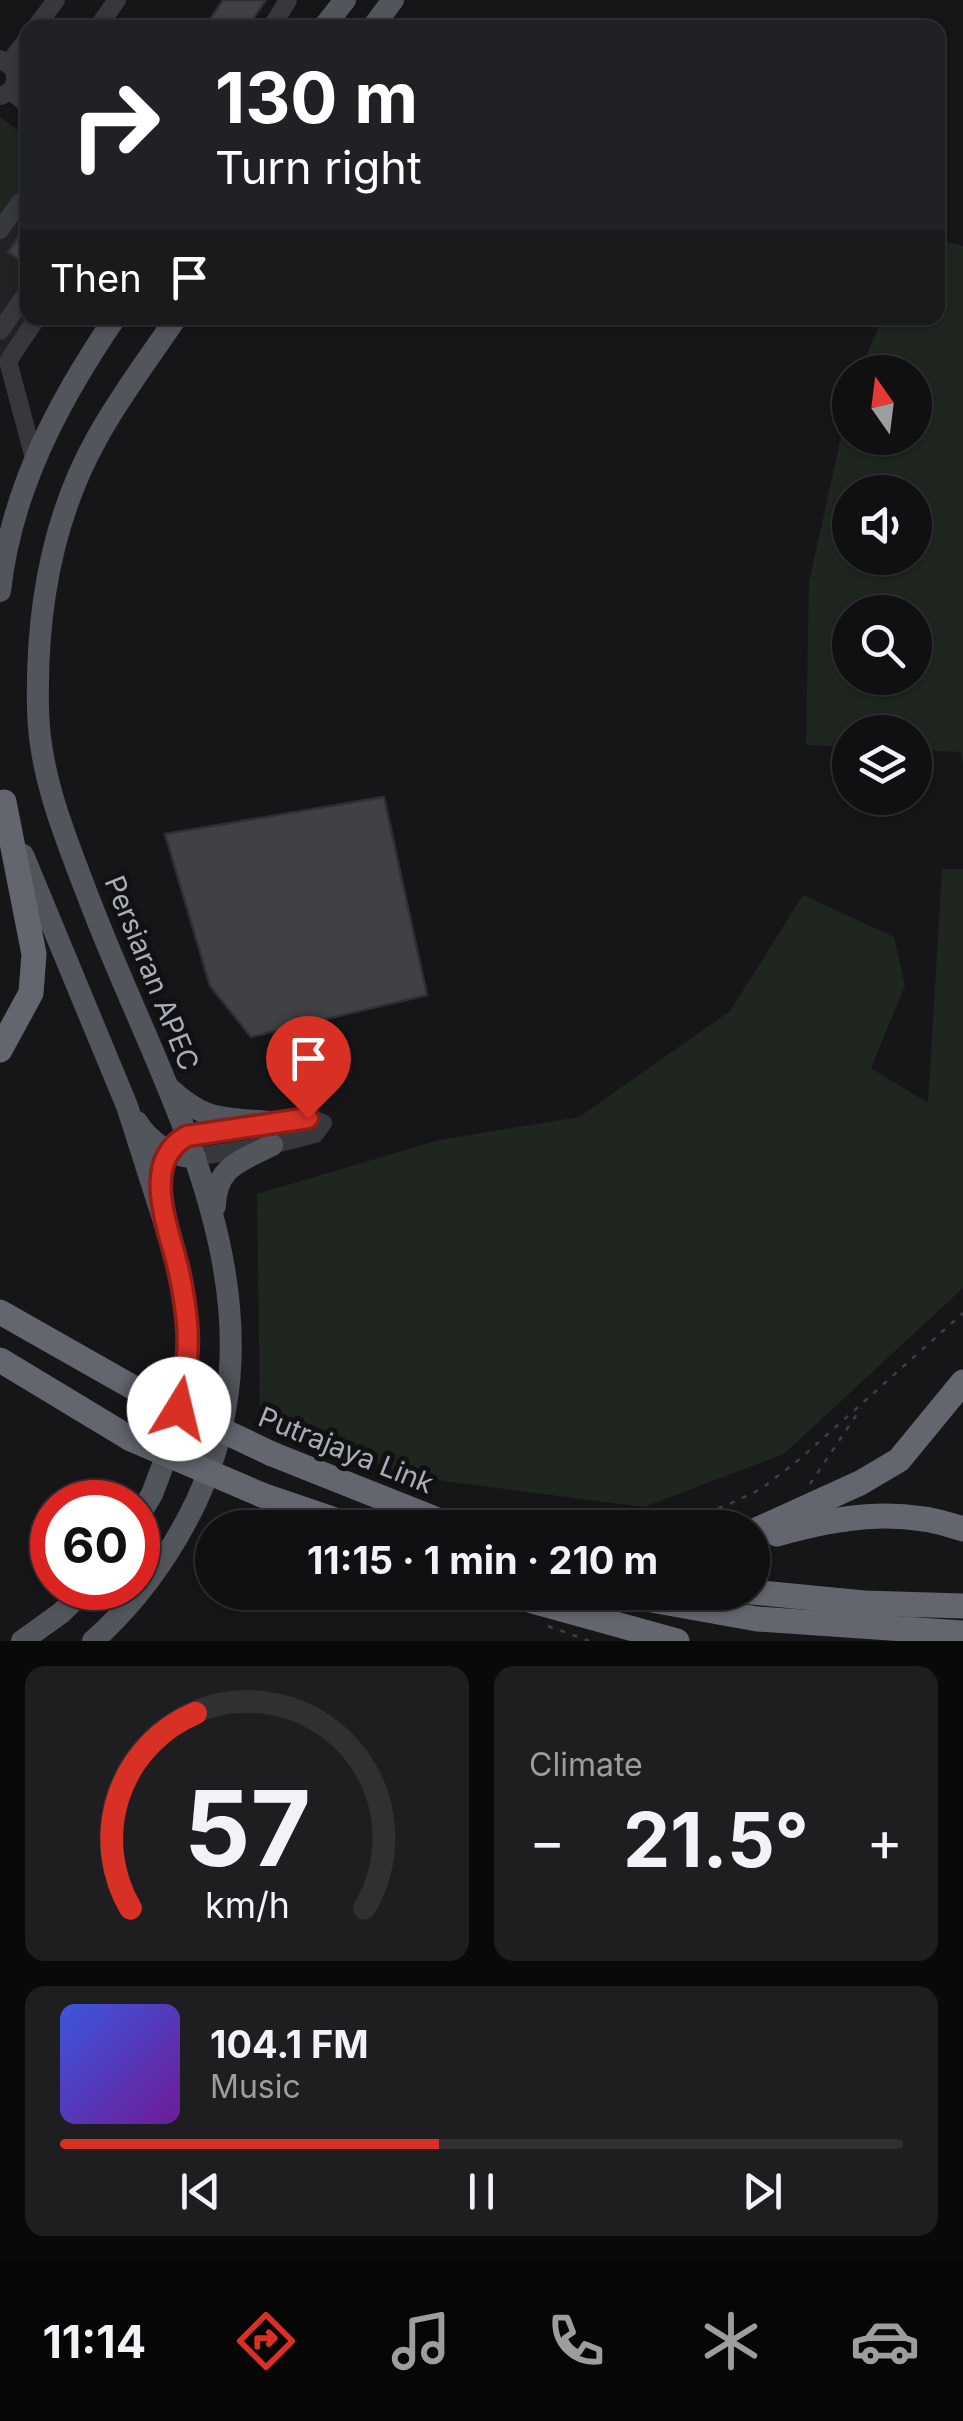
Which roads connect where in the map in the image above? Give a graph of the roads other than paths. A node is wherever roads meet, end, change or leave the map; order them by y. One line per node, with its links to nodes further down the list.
1 (345, 0): 2 (main road)
2 (329, 20)
3 (4, 61): 4 (street)
4 (5, 94)
5 (20, 202): 6 (street)
6 (0, 230)
7 (20, 302): 11 (street)
8 (32, 325): 12 (street)
9 (110, 325): 13 (main road)
10 (171, 325): 17 (main road, Persiaran APEC)
11 (0, 331)
12 (4, 368): 13 (street)
13 (36, 462): 14 (main road)
14 (0, 591)
15 (2, 793): 16 (highway); 18 (main road)
16 (0, 1050)
17 (166, 1086): 19 (main road); 20 (main road, Persiaran APEC)
18 (127, 1106): 20 (main road); 21 (main road)
19 (271, 1134): 20 (street); 22 (main road)
20 (184, 1148): 21 (main road); 22 (main road, Persiaran APEC)
21 (161, 1210): 26 (main road)
22 (215, 1217): 42 (main road, Persiaran APEC)
23 (0, 1312): 30 (highway, Putrajaya Link, bridge)
24 (0, 1360): 27 (highway, bridge)
25 (963, 1382): 31 (highway)
26 (157, 1480)
27 (267, 1497): 28 (highway); 29 (highway)
28 (294, 1510)
29 (306, 1510)
30 (413, 1510)
31 (770, 1524)
32 (963, 1529): 33 (highway)
33 (770, 1535)
34 (770, 1594): 35 (highway)
35 (963, 1606)
36 (63, 1610): 41 (main road)
37 (560, 1610): 39 (highway)
38 (707, 1610): 40 (highway)
39 (567, 1612): 43 (highway); 44 (highway)
40 (963, 1633)
41 (22, 1641)
42 (94, 1641)
43 (644, 1641)
44 (677, 1641)

